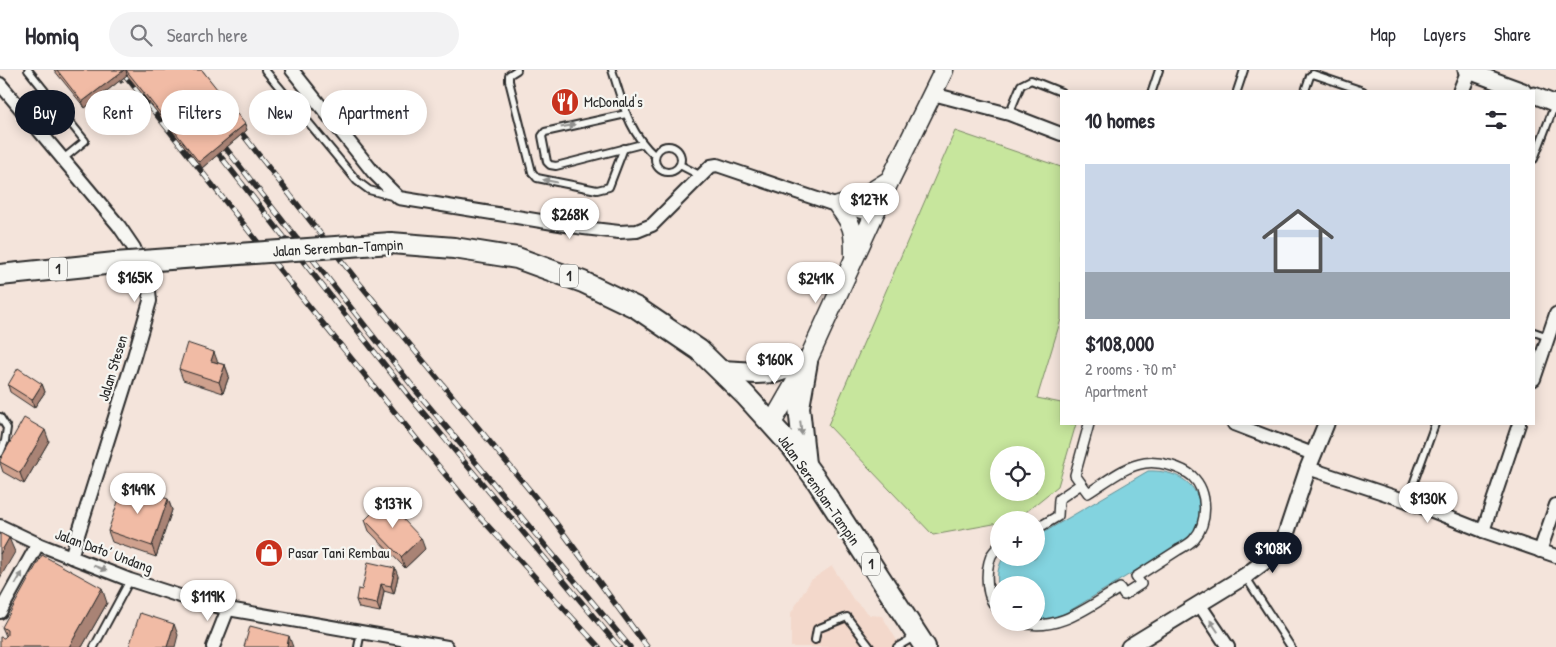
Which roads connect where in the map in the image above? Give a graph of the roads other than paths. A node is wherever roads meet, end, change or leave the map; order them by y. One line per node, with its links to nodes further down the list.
1 (28, 70): 28 (lane)
2 (265, 70): 32 (lane)
3 (292, 70): 32 (street)
4 (517, 70): 25 (lane, one-way to 4)
5 (612, 70): 21 (lane)
6 (944, 70): 18 (main road)
7 (1159, 70): 11 (lane)
8 (1244, 70): 12 (lane)
9 (1468, 70): 15 (street); 16 (street)
10 (0, 84): 28 (street, Jalan Stesen)
11 (1152, 90)
12 (1237, 90)
13 (1304, 90): 14 (lane)
14 (1361, 90)
15 (1460, 90)
16 (1519, 90)
17 (1060, 92): 22 (lane)
18 (933, 94): 22 (street); 31 (main road)
19 (1535, 95): 20 (street)
20 (1556, 103): 27 (lane)
21 (626, 114): 24 (lane); 25 (lane, one-way to 21)
22 (1009, 114): 23 (street)
23 (1060, 134)
24 (642, 144): 25 (lane); 26 (lane)
25 (624, 148)
26 (655, 156): 29 (lane); 29 (lane)
27 (1535, 156)
28 (63, 159): 62 (street, Jalan Stesen)
29 (680, 165): 30 (lane)
30 (701, 176): 32 (street); 33 (street)
31 (890, 180): 33 (main road); 34 (main road)
32 (399, 198)
33 (838, 206): 34 (street); 35 (main road)
34 (874, 215): 35 (main road)
35 (854, 260): 40 (main road)
36 (0, 275): 41 (highway, Jalan Seremban-Tampin / 1, bridge)
37 (1556, 314): 39 (street)
38 (1535, 332): 39 (lane)
39 (1548, 337): 42 (street)
40 (806, 362): 41 (highway); 44 (main road); 52 (highway, one-way to 52)
41 (722, 371): 44 (highway, Jalan Seremban-Tampin / 1)
42 (1535, 376)
43 (0, 417): 50 (lane)
44 (772, 423): 52 (highway, Jalan Seremban-Tampin / 1)
45 (1089, 425): 53 (street)
46 (1236, 425): 51 (street)
47 (1326, 425): 51 (street)
48 (1435, 425): 54 (lane)
49 (1519, 425): 58 (street)
50 (0, 453)
51 (1311, 461): 54 (street); 64 (street)
52 (805, 464): 73 (highway, Jalan Seremban-Tampin / 1)
53 (1081, 484): 56 (street); 70 (street)
54 (1407, 501): 58 (street)
55 (1556, 505): 60 (street)
56 (1045, 524)
57 (0, 526): 59 (street, Jalan Dato’ Undang)
58 (1483, 531): 60 (street)
59 (38, 544): 62 (street, Jalan Dato’ Undang); 69 (street, one-way to 59)
60 (1540, 551): 61 (street)
61 (1556, 556)
62 (71, 557): 65 (street, Jalan Dato’ Undang, one-way to 65)
63 (990, 561): 66 (street)
64 (1245, 576): 67 (street); 82 (lane)
65 (130, 580): 68 (street, Jalan Dato’ Undang); 75 (lane)
66 (990, 595)
67 (1199, 604): 74 (street); 81 (street, one-way to 67)
68 (228, 609): 71 (street, Jalan Dato’ Undang); 76 (street)
69 (0, 612)
70 (1045, 625)
71 (361, 632): 77 (lane); 78 (street, Jalan Dato’ Undang)
72 (815, 640): 79 (lane)
73 (921, 641): 80 (lane)
74 (1132, 646)
75 (94, 647)
76 (213, 647)
77 (358, 647)
78 (447, 647)
79 (870, 647)
80 (897, 647)
81 (1228, 647)
82 (1291, 647)

